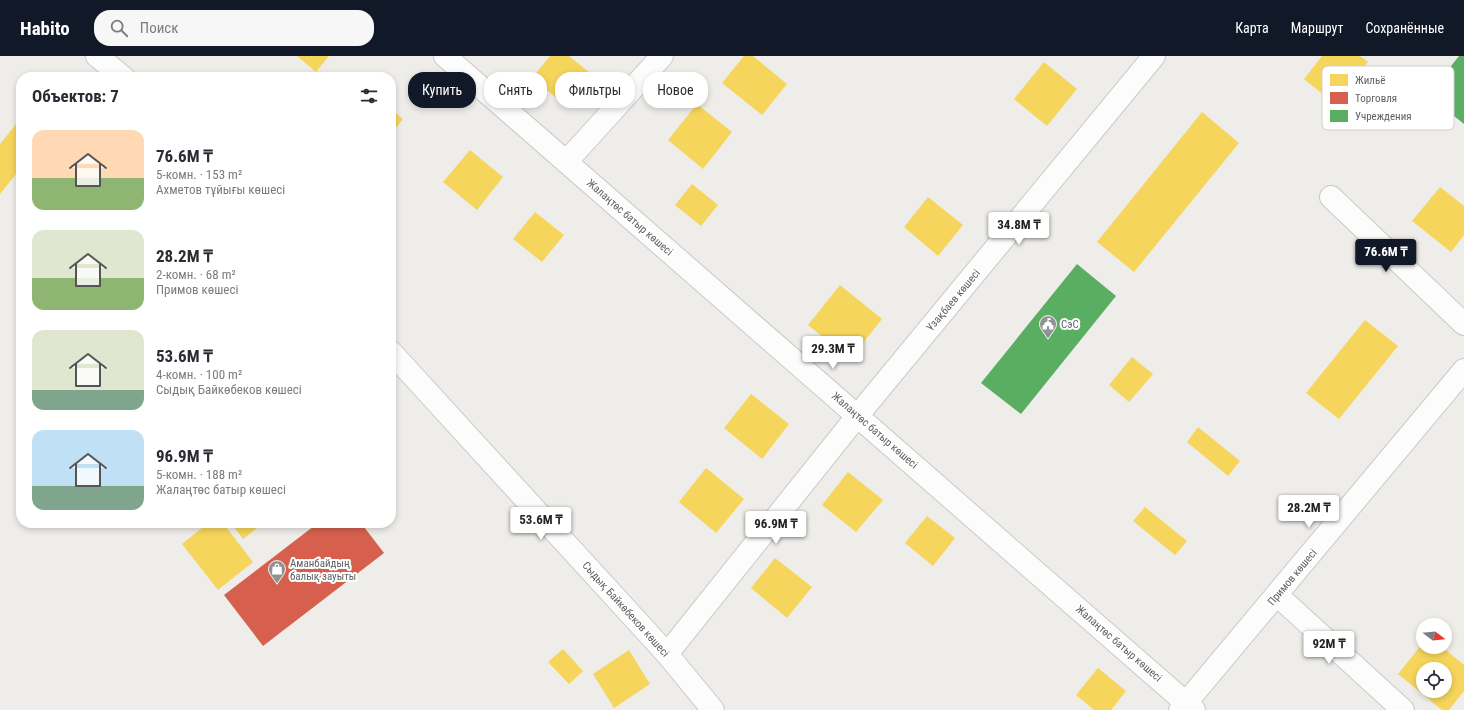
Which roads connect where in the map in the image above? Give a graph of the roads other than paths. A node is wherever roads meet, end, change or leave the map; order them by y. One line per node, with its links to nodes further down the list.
1 (97, 56): 5 (street)
2 (445, 56): 6 (street, Жалаңтөс батыр көшесі)
3 (662, 56): 6 (street)
4 (1154, 56): 11 (street, Ұзақбаев көшесі)
5 (117, 72)
6 (566, 162): 11 (street, Жалаңтөс батыр көшесі)
7 (1331, 197): 8 (street)
8 (1464, 324)
9 (396, 357): 13 (street, Сыдық Байкөбеков көшесі)
10 (1464, 370): 12 (street, Примов көшесі)
11 (858, 414): 13 (street, Ұзақбаев көшесі); 14 (street, Жалаңтөс батыр көшесі)
12 (1277, 594): 14 (street, Примов көшесі); 16 (street)
13 (667, 654): 15 (street, Сыдық Байкөбеков көшесі)
14 (1187, 707)
15 (713, 710)
16 (1403, 710)

